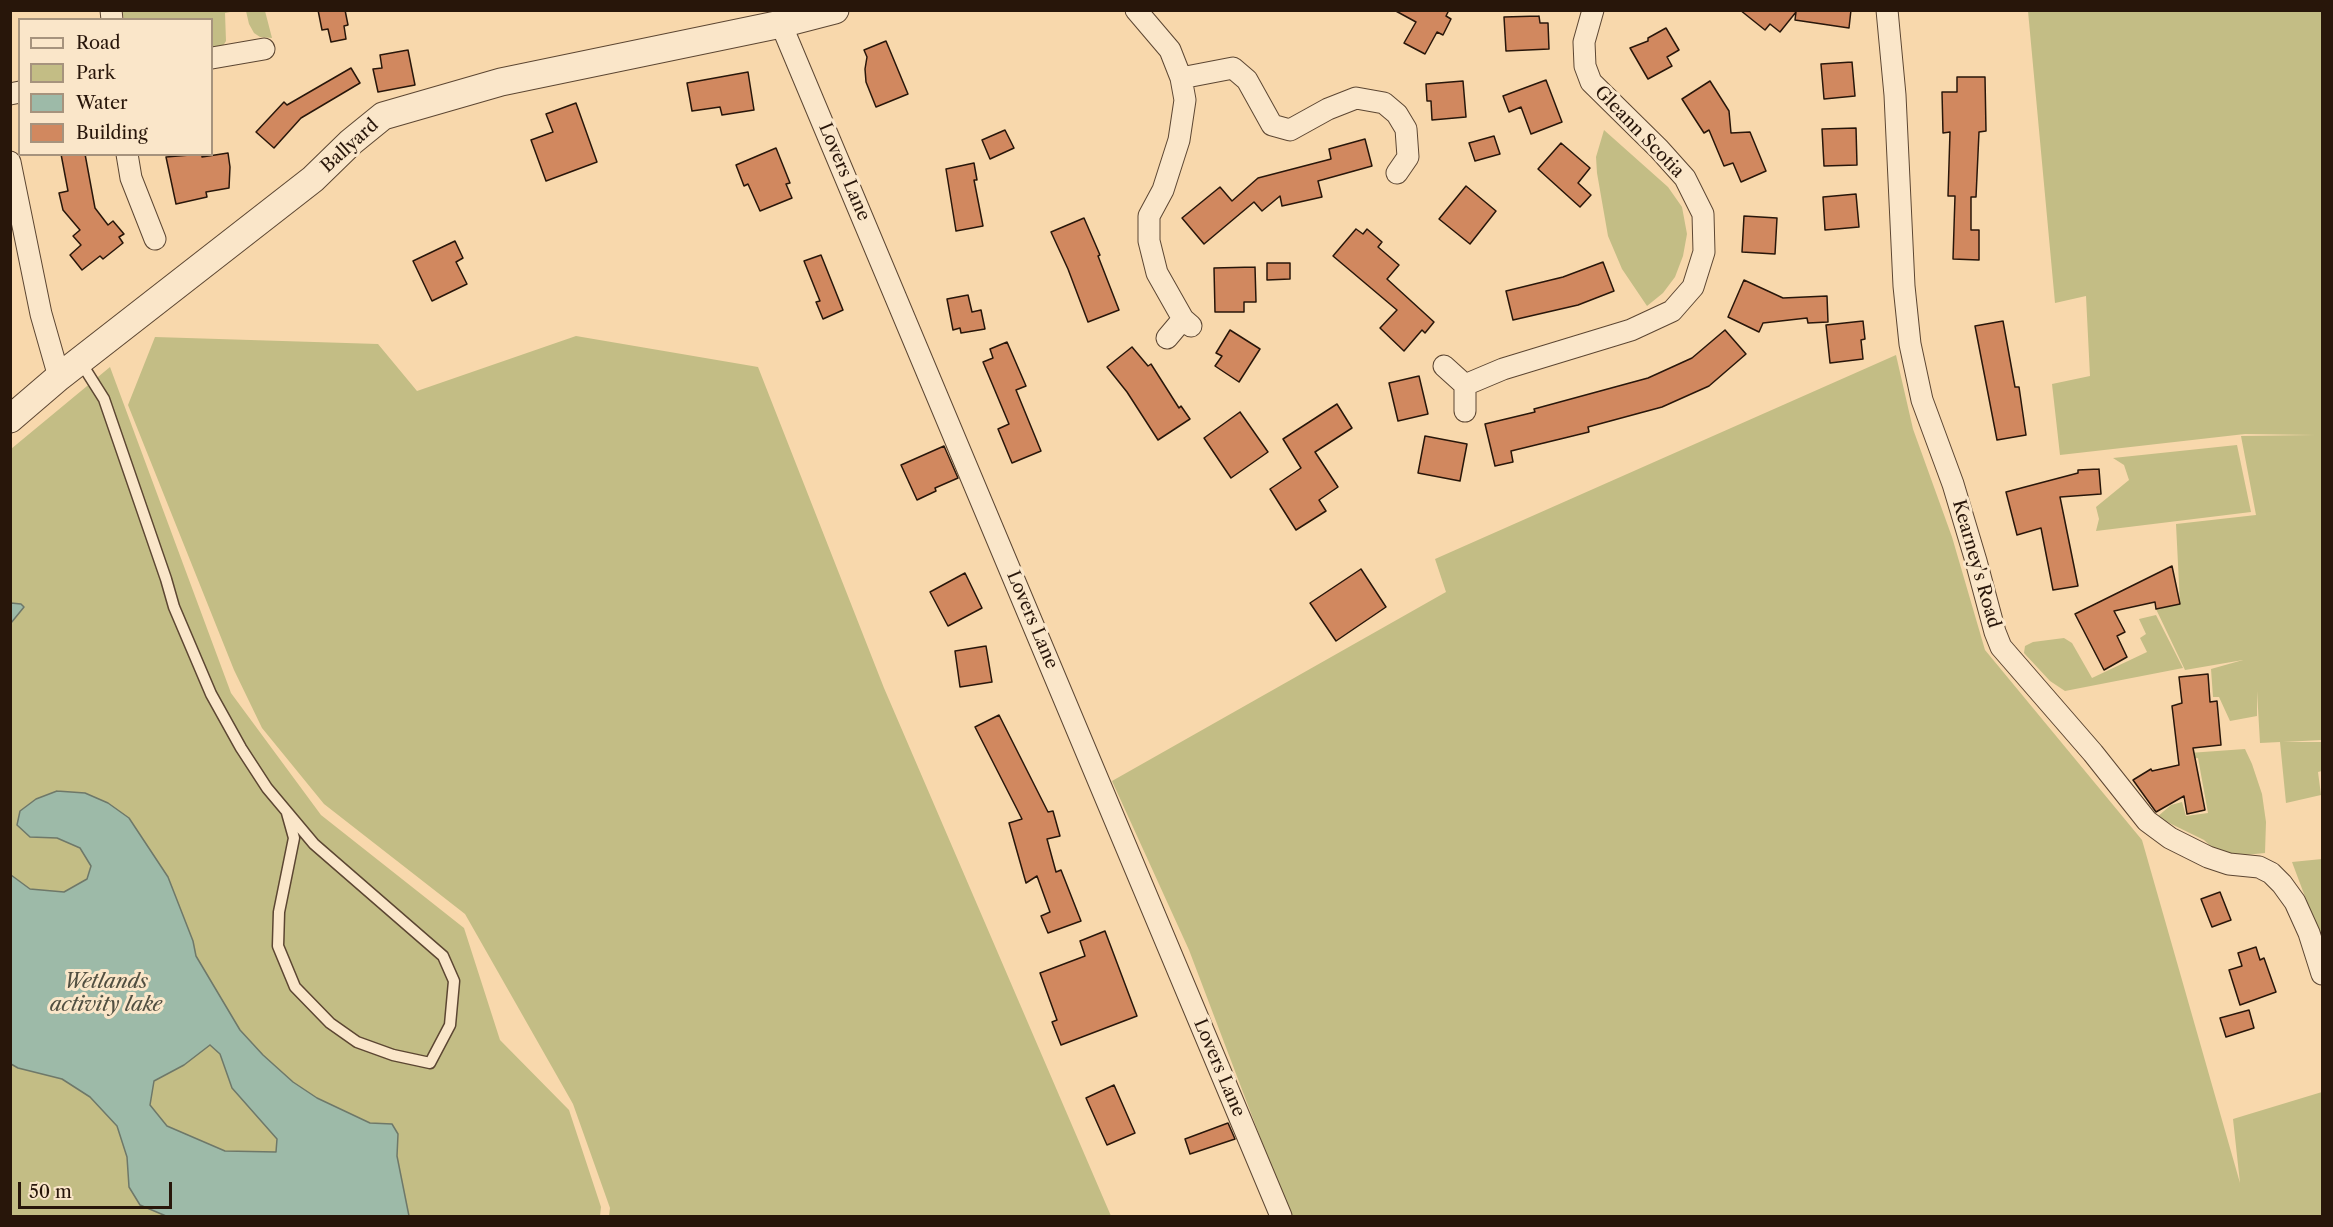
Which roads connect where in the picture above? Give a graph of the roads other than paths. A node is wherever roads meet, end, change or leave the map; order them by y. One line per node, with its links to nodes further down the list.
1 (835, 10): 5 (street, Ballyard)
2 (1136, 10): 8 (street)
3 (1593, 10): 17 (street, Gleann Scotia)
4 (1887, 10): 21 (street, Kearney's Road)
5 (795, 18): 14 (street, Ballyard); 22 (street, Lovers Lane)
6 (264, 49): 7 (street)
7 (213, 58)
8 (1181, 78): 11 (street); 13 (street)
9 (128, 156): 12 (street)
10 (10, 162): 16 (street)
11 (1397, 173)
12 (155, 239)
13 (1167, 338)
14 (80, 361): 16 (street, Ballyard); 20 (lane)
15 (1444, 366): 17 (street)
16 (59, 377): 19 (street, Ballyard)
17 (1465, 385): 18 (street)
18 (1465, 411)
19 (10, 419)
20 (287, 813): 20 (lane)
21 (2322, 974)
22 (1281, 1216)

